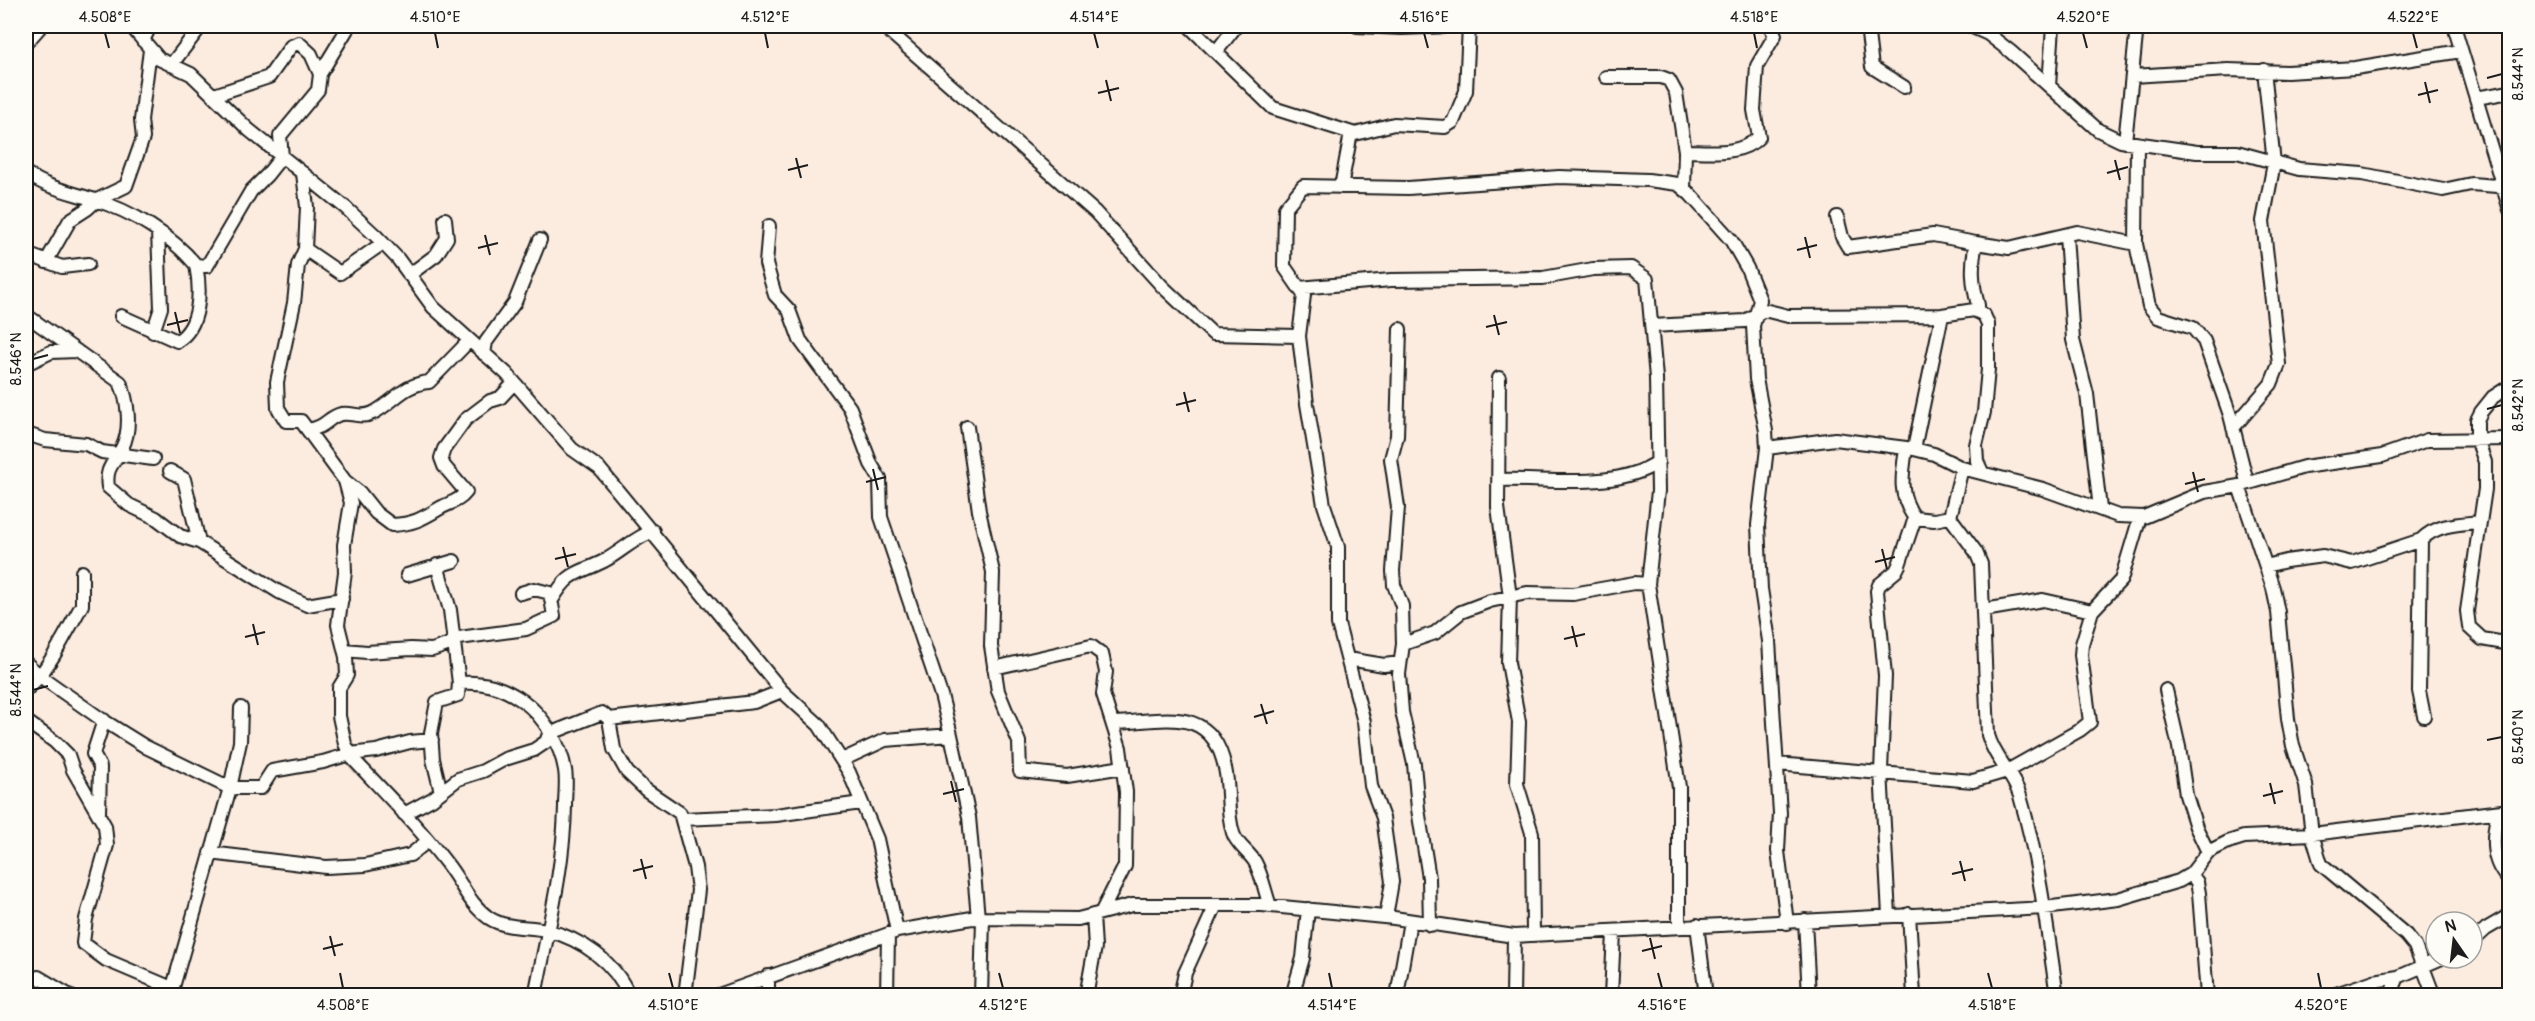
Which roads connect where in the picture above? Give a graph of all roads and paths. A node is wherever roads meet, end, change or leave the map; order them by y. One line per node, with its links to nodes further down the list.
1 (41, 26): 18 (street)
2 (131, 26): 19 (street)
3 (150, 26): 19 (street)
4 (201, 26): 22 (street)
5 (349, 26): 24 (street)
6 (883, 26): 68 (street)
7 (1189, 26): 21 (street)
8 (1236, 26): 21 (street)
9 (1356, 26): 10 (street)
10 (1450, 26)
11 (1469, 26): 32 (street)
12 (1770, 26): 34 (street)
13 (1867, 26): 28 (street)
14 (1970, 26): 27 (street)
15 (2053, 26): 27 (street)
16 (2137, 26): 25 (street)
17 (2454, 26): 20 (street)
18 (26, 43)
19 (147, 46): 22 (street); 42 (street)
20 (2461, 51): 23 (street); 31 (street)
21 (1216, 52): 32 (street)
22 (171, 65): 30 (street)
23 (2264, 70): 25 (street); 36 (street)
24 (321, 74): 30 (street); 35 (street)
25 (2133, 76): 33 (street)
26 (1606, 77): 34 (street)
27 (2049, 86): 33 (street)
28 (1904, 87)
29 (2510, 92): 31 (street)
30 (214, 95): 35 (street)
31 (2476, 98): 40 (street)
32 (1351, 133): 39 (street)
33 (2131, 143): 36 (street); 52 (street)
34 (1684, 151): 41 (street)
35 (282, 156): 38 (street); 57 (street)
36 (2274, 163): 40 (street); 77 (street)
37 (26, 173): 42 (street)
38 (303, 173): 50 (street); 53 (street)
39 (1341, 187): 41 (street); 59 (street)
40 (2506, 187): 43 (street)
41 (1684, 189): 62 (street)
42 (97, 200): 47 (street); 55 (street)
43 (2510, 210)
44 (1837, 217): 51 (street)
45 (445, 219): 58 (street)
46 (769, 226): 133 (street)
47 (158, 232): 57 (street); 67 (street)
48 (2066, 235): 51 (street); 52 (street); 93 (street)
49 (540, 240): 71 (street)
50 (383, 243): 53 (street); 58 (street)
51 (1976, 243): 60 (street)
52 (2136, 244): 77 (street)
53 (305, 249): 78 (street)
54 (26, 254): 55 (street)
55 (46, 262): 56 (street)
56 (88, 264)
57 (196, 266): 67 (street)
58 (409, 275): 69 (street)
59 (1299, 288): 65 (street); 68 (street)
60 (1974, 310): 63 (street); 89 (street)
61 (26, 315): 70 (street)
62 (1755, 315): 63 (street); 65 (street); 82 (street)
63 (1942, 315): 83 (street)
64 (121, 316): 67 (street)
65 (1652, 326): 86 (street)
66 (1400, 329): 115 (street)
67 (153, 332)
68 (1299, 336): 117 (street)
69 (469, 341): 71 (street); 78 (street)
70 (77, 351): 72 (street); 84 (street)
71 (484, 354): 74 (street)
72 (26, 364)
73 (1499, 378): 90 (street)
74 (514, 383): 91 (street); 98 (street)
75 (2510, 386): 80 (street)
76 (967, 427): 120 (street)
77 (2233, 428): 92 (street)
78 (308, 430): 91 (street)
79 (26, 436): 84 (street)
80 (2476, 439): 81 (street); 92 (street); 97 (street)
81 (2510, 439)
82 (1767, 448): 83 (street); 137 (street)
83 (1910, 449): 87 (street); 96 (street)
84 (118, 453): 85 (street); 100 (street)
85 (153, 459)
86 (1658, 462): 90 (street); 106 (street)
87 (1962, 468): 89 (street); 94 (street)
88 (170, 471): 100 (street)
89 (1982, 472): 93 (street)
90 (1499, 480): 108 (street)
91 (345, 481): 109 (street)
92 (2243, 484): 95 (street); 103 (street)
93 (2100, 508): 95 (street)
94 (1950, 517): 96 (street); 111 (street)
95 (2140, 517): 112 (street)
96 (1915, 518): 139 (street)
97 (2480, 522): 99 (street); 114 (street)
98 (653, 531): 110 (street); 125 (street)
99 (2421, 540): 103 (street); 127 (street)
100 (199, 542): 109 (street)
101 (454, 561): 102 (street)
102 (437, 566): 105 (street); 113 (street)
103 (2266, 566): 148 (street)
104 (82, 572): 121 (street)
105 (407, 575)
106 (1648, 584): 108 (street); 169 (street)
107 (521, 592): 110 (street)
108 (1510, 597): 115 (street); 174 (street)
109 (342, 599): 116 (street)
110 (552, 600): 113 (street)
111 (1984, 610): 112 (street); 140 (street)
112 (2092, 611): 140 (street)
113 (453, 642): 116 (street); 122 (street)
114 (2510, 644)
115 (1403, 645): 119 (street)
116 (344, 650): 135 (street)
117 (1348, 659): 119 (street); 162 (street)
118 (26, 663): 121 (street)
119 (1400, 663): 167 (street)
120 (994, 668): 131 (street); 138 (street)
121 (40, 676): 123 (street); 129 (street)
122 (459, 683): 132 (street); 134 (street)
123 (26, 690)
124 (2166, 690): 150 (street)
125 (782, 691): 128 (street); 136 (street)
126 (241, 708): 141 (street)
127 (2424, 716)
128 (609, 719): 132 (street); 147 (street)
129 (104, 720): 141 (street); 145 (street)
130 (26, 721): 145 (street)
131 (1113, 723): 138 (street); 155 (street)
132 (549, 734): 142 (street); 170 (street)
133 (951, 735): 136 (street); 163 (street)
134 (432, 740): 135 (street); 142 (street)
135 (350, 754): 141 (street); 146 (street)
136 (842, 760): 143 (street)
137 (1777, 764): 139 (street); 166 (street)
138 (1123, 767): 158 (street)
139 (1881, 771): 140 (street); 160 (street)
140 (2007, 771): 156 (street)
141 (230, 788): 151 (street)
142 (441, 792): 146 (street)
143 (861, 803): 147 (street); 173 (street)
144 (2504, 811): 148 (street); 153 (street)
145 (99, 814): 180 (street)
146 (404, 814): 149 (street)
147 (682, 819): 184 (street)
148 (2312, 834): 150 (street); 176 (street)
149 (428, 841): 151 (street); 170 (street)
150 (2208, 852): 152 (street)
151 (210, 853): 180 (street)
152 (2191, 874): 156 (street); 199 (street)
153 (2510, 881)
154 (1216, 905): 155 (street); 158 (street); 190 (street)
155 (1270, 906): 157 (street)
156 (2044, 908): 159 (street); 198 (street)
157 (1308, 909): 162 (street); 191 (street)
158 (1097, 914): 163 (street); 189 (street)
159 (1910, 914): 160 (street); 197 (street)
160 (1889, 915): 164 (street)
161 (2510, 915): 171 (street)
162 (1386, 917): 165 (street)
163 (981, 918): 173 (street); 188 (street)
164 (1805, 920): 166 (street); 196 (street)
165 (1410, 921): 167 (street); 192 (street)
166 (1787, 922): 168 (street)
167 (1430, 925): 175 (street)
168 (1698, 925): 169 (street); 195 (street)
169 (1679, 926): 172 (street)
170 (547, 930): 182 (street); 183 (street)
171 (2484, 931)
172 (1614, 932): 174 (street); 194 (street)
173 (892, 933): 177 (street); 187 (street)
174 (1533, 935): 175 (street)
175 (1514, 936): 193 (street)
176 (2423, 968): 179 (street); 202 (street)
177 (768, 976): 185 (street); 186 (street)
178 (38, 977): 181 (street)
179 (2398, 977): 200 (street); 201 (street)
180 (171, 992)
181 (70, 996)
182 (535, 996)
183 (629, 996)
184 (685, 996)
185 (716, 996)
186 (768, 996)
187 (887, 996)
188 (981, 996)
189 (1086, 996)
190 (1180, 996)
191 (1292, 996)
192 (1397, 996)
193 (1513, 996)
194 (1611, 996)
195 (1706, 996)
196 (1809, 996)
197 (1914, 996)
198 (2056, 996)
199 (2207, 996)
200 (2330, 996)
201 (2390, 996)
202 (2434, 996)

